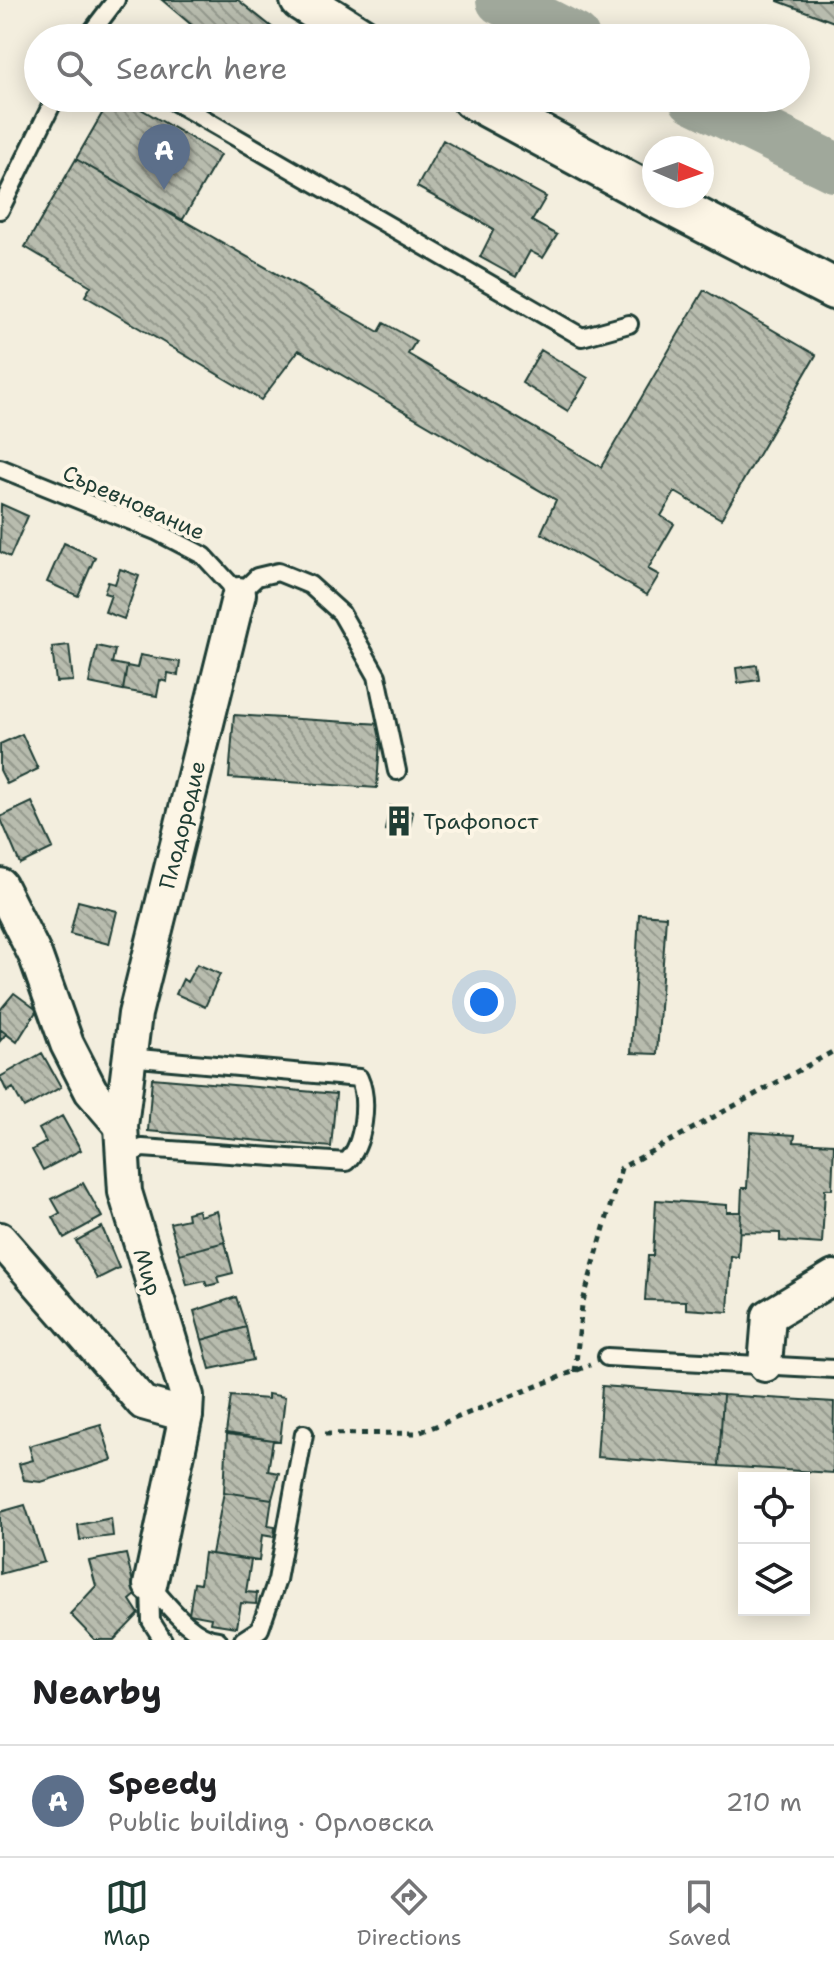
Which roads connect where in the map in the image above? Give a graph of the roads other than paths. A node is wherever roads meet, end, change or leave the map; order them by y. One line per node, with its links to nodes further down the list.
1 (116, 0): 3 (lane)
2 (301, 0): 4 (street)
3 (98, 24)
4 (339, 24)
5 (48, 112): 10 (lane)
6 (192, 112): 12 (lane)
7 (498, 112): 8 (street)
8 (642, 190)
9 (677, 208): 11 (street)
10 (0, 210)
11 (834, 289)
12 (629, 324)
13 (0, 468): 14 (lane, Съревнование)
14 (239, 594): 15 (lane); 17 (street, Плодородие)
15 (397, 771)
16 (0, 885): 18 (street)
17 (128, 1057): 18 (street, Мир); 19 (lane)
18 (121, 1126): 19 (street, Мир)
19 (121, 1159): 25 (street, Мир)
20 (0, 1239): 25 (street)
21 (834, 1277): 23 (street)
22 (607, 1357): 23 (lane)
23 (765, 1365): 24 (lane)
24 (834, 1369)
25 (186, 1415): 27 (street, Мир)
26 (304, 1434): 30 (lane)
27 (150, 1585): 28 (lane, Мир); 29 (lane)
28 (163, 1640)
29 (218, 1640)
30 (243, 1640)

